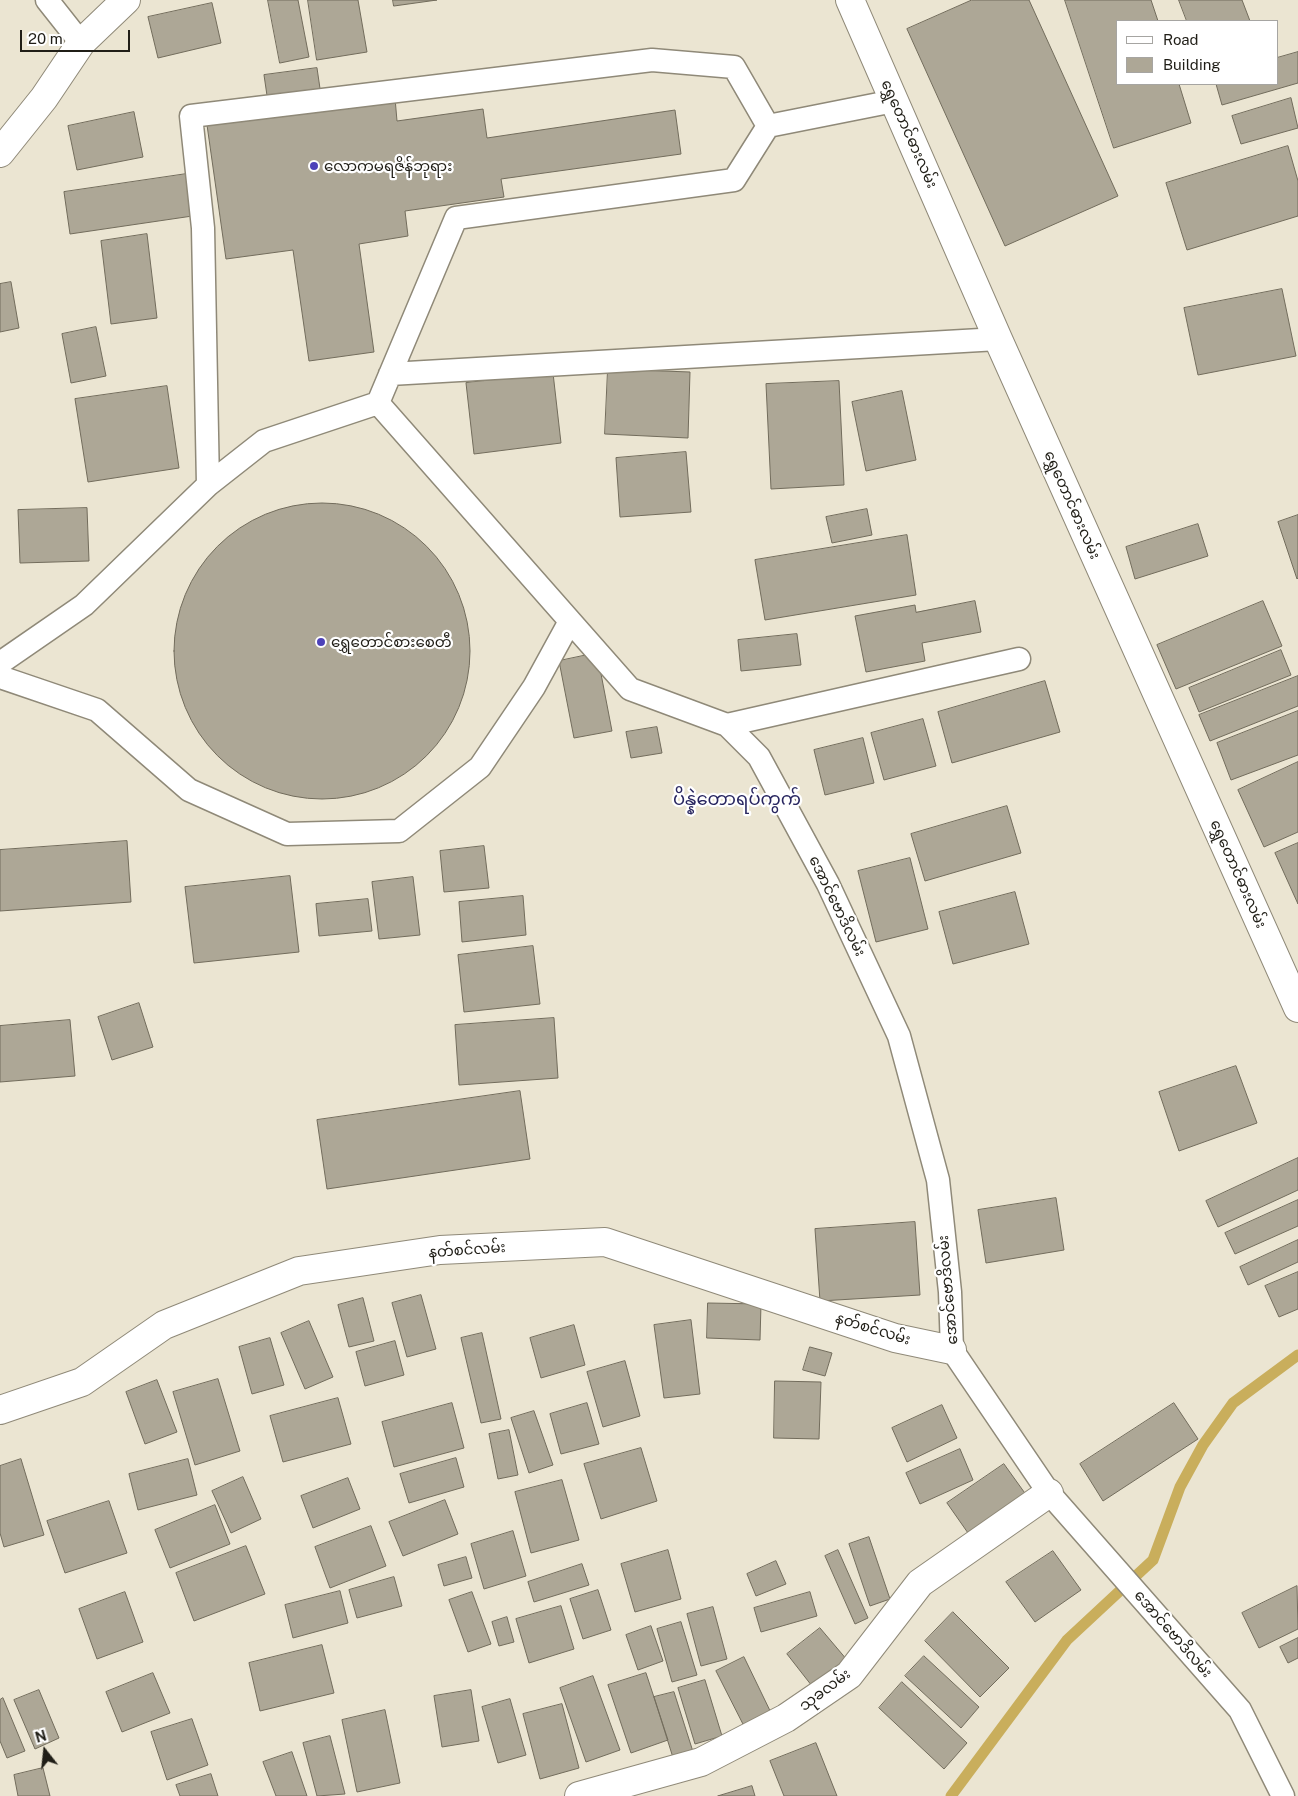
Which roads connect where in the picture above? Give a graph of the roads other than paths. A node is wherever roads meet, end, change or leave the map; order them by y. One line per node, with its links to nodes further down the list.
1 (47, 0): 4 (lane)
2 (126, 0): 4 (street)
3 (850, 0): 5 (street, ရွှေတောင်ဓားလမ်း)
4 (81, 43): 7 (street)
5 (894, 101): 6 (lane); 8 (street, ရွှေတောင်ဓားလမ်း)
6 (768, 126): 9 (lane); 11 (lane)
7 (0, 153)
8 (998, 339): 9 (lane); 17 (street, ရွှေတောင်ဓားလမ်း)
9 (390, 374): 10 (lane)
10 (378, 403): 11 (lane); 12 (lane)
11 (208, 485): 14 (lane)
12 (569, 623): 15 (lane); 16 (lane)
13 (1019, 659): 16 (lane)
14 (0, 663)
15 (0, 677)
16 (726, 725): 18 (lane, အောင်ဗောဒိလမ်း)
17 (1298, 1008)
18 (952, 1350): 19 (street, နတ်စင်လမ်း); 20 (lane, အောင်ဗောဒိလမ်း)
19 (0, 1410)
20 (1049, 1493): 21 (street, သုခလမ်း); 22 (lane, အောင်ဗောဒိလမ်း)
21 (579, 1796)
22 (1284, 1796)

